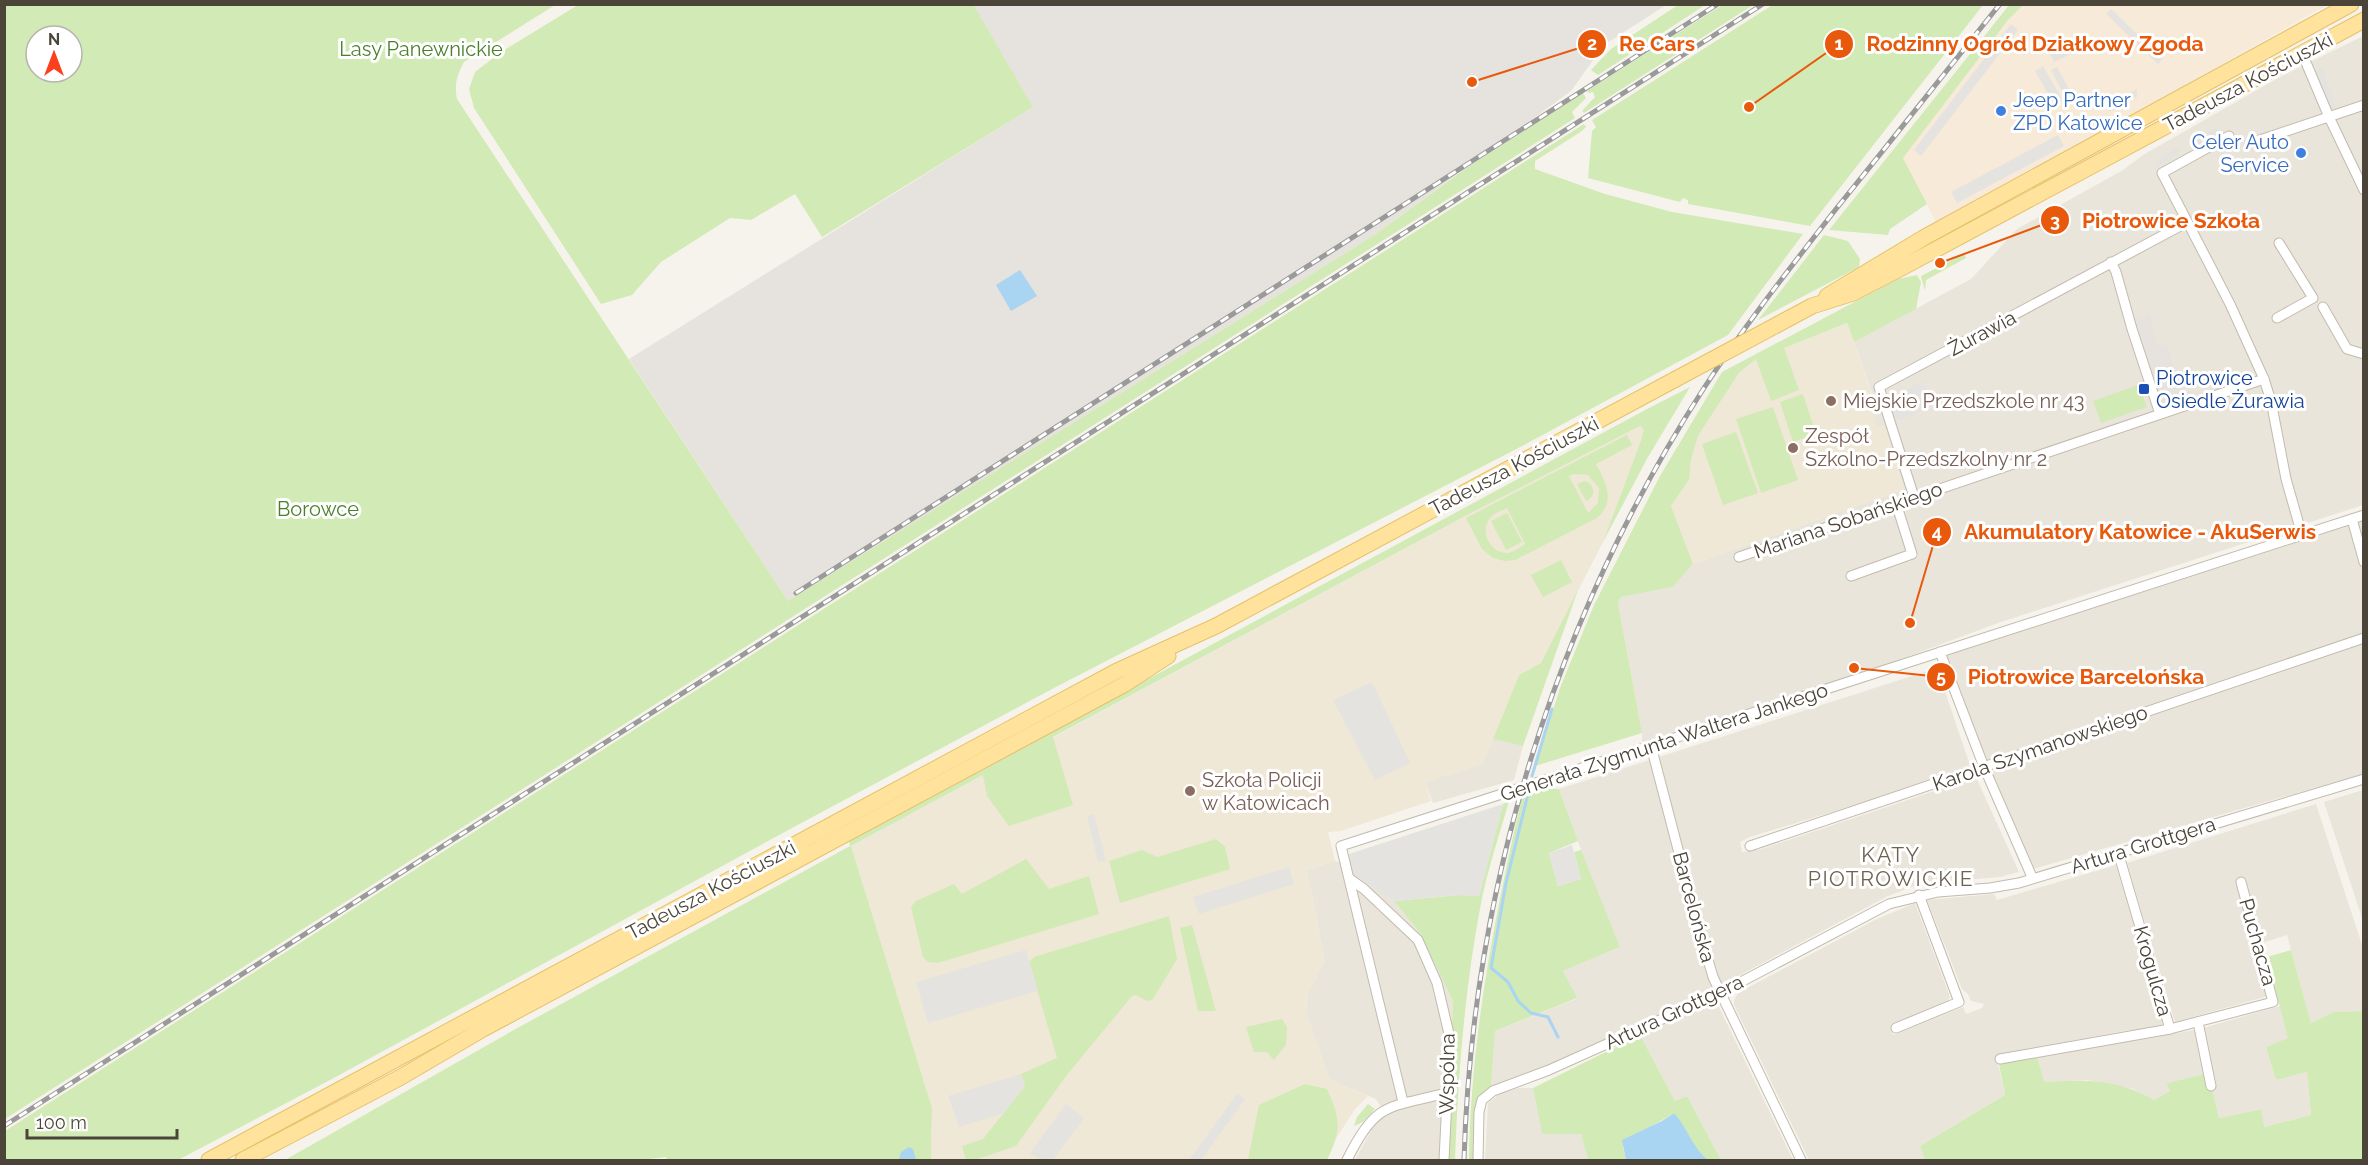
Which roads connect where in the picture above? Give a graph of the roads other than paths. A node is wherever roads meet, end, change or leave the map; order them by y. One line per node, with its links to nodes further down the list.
1 (2351, 4): 12 (main road, Tadeusza Kościuszki)
2 (2364, 20): 3 (main road, Tadeusza Kościuszki)
3 (2302, 53): 5 (street); 12 (main road, Tadeusza Kościuszki)
4 (2364, 105): 5 (street)
5 (2329, 117): 7 (street); 8 (street)
6 (2229, 135): 9 (street)
7 (2260, 140)
8 (2364, 190)
9 (2186, 223): 11 (street, Żurawia); 16 (street)
10 (2279, 243): 14 (street)
11 (2111, 262): 17 (street); 18 (street, Żurawia)
12 (1812, 306): 26 (main road, Tadeusza Kościuszki, bridge)
13 (2323, 307): 15 (street)
14 (2277, 318)
15 (2364, 354)
16 (2264, 379): 17 (street, Mariana Sobańskiego); 22 (street)
17 (2160, 414): 18 (street, Mariana Sobańskiego)
18 (1914, 497): 19 (street, Mariana Sobańskiego)
19 (1896, 503): 23 (street, Mariana Sobańskiego); 25 (street)
20 (2364, 515): 21 (street, Generała Zygmunta Waltera Jankego)
21 (2352, 519): 22 (street, Generała Zygmunta Waltera Jankego); 24 (street)
22 (2302, 535): 28 (street, Generała Zygmunta Waltera Jankego)
23 (1739, 557)
24 (2364, 562)
25 (1851, 576)
26 (1216, 626): 46 (main road, Tadeusza Kościuszki); 47 (main road, Tadeusza Kościuszki)
27 (2364, 638): 30 (street, Karola Szymanowskiego)
28 (1941, 652): 29 (street, Generała Zygmunta Waltera Jankego); 30 (street)
29 (1651, 746): 35 (street, Generała Zygmunta Waltera Jankego); 38 (street, Barcelońska)
30 (1984, 767): 32 (street, Karola Szymanowskiego); 34 (street)
31 (2364, 779): 33 (street, Artura Grottgera)
32 (1750, 846)
33 (2118, 852): 34 (street, Artura Grottgera); 41 (street, Krogulcza)
34 (2032, 878): 37 (street, Artura Grottgera)
35 (1350, 879): 44 (street, Wspólna); 45 (street)
36 (2241, 882): 39 (street, Puchacza)
37 (1919, 895): 38 (street, Artura Grottgera); 40 (street)
38 (1720, 993): 50 (street, Artura Grottgera); 51 (street, Barcelońska)
39 (2198, 1022): 41 (street, Puchacza); 43 (street)
40 (1896, 1028)
41 (2170, 1029): 42 (street, Krogulcza)
42 (2000, 1059)
43 (2211, 1086)
44 (1446, 1093): 45 (street); 49 (street, Wspólna)
45 (1403, 1102): 48 (street)
46 (209, 1161)
47 (243, 1161)
48 (1347, 1161)
49 (1444, 1161)
50 (1478, 1161)
51 (1801, 1161)

